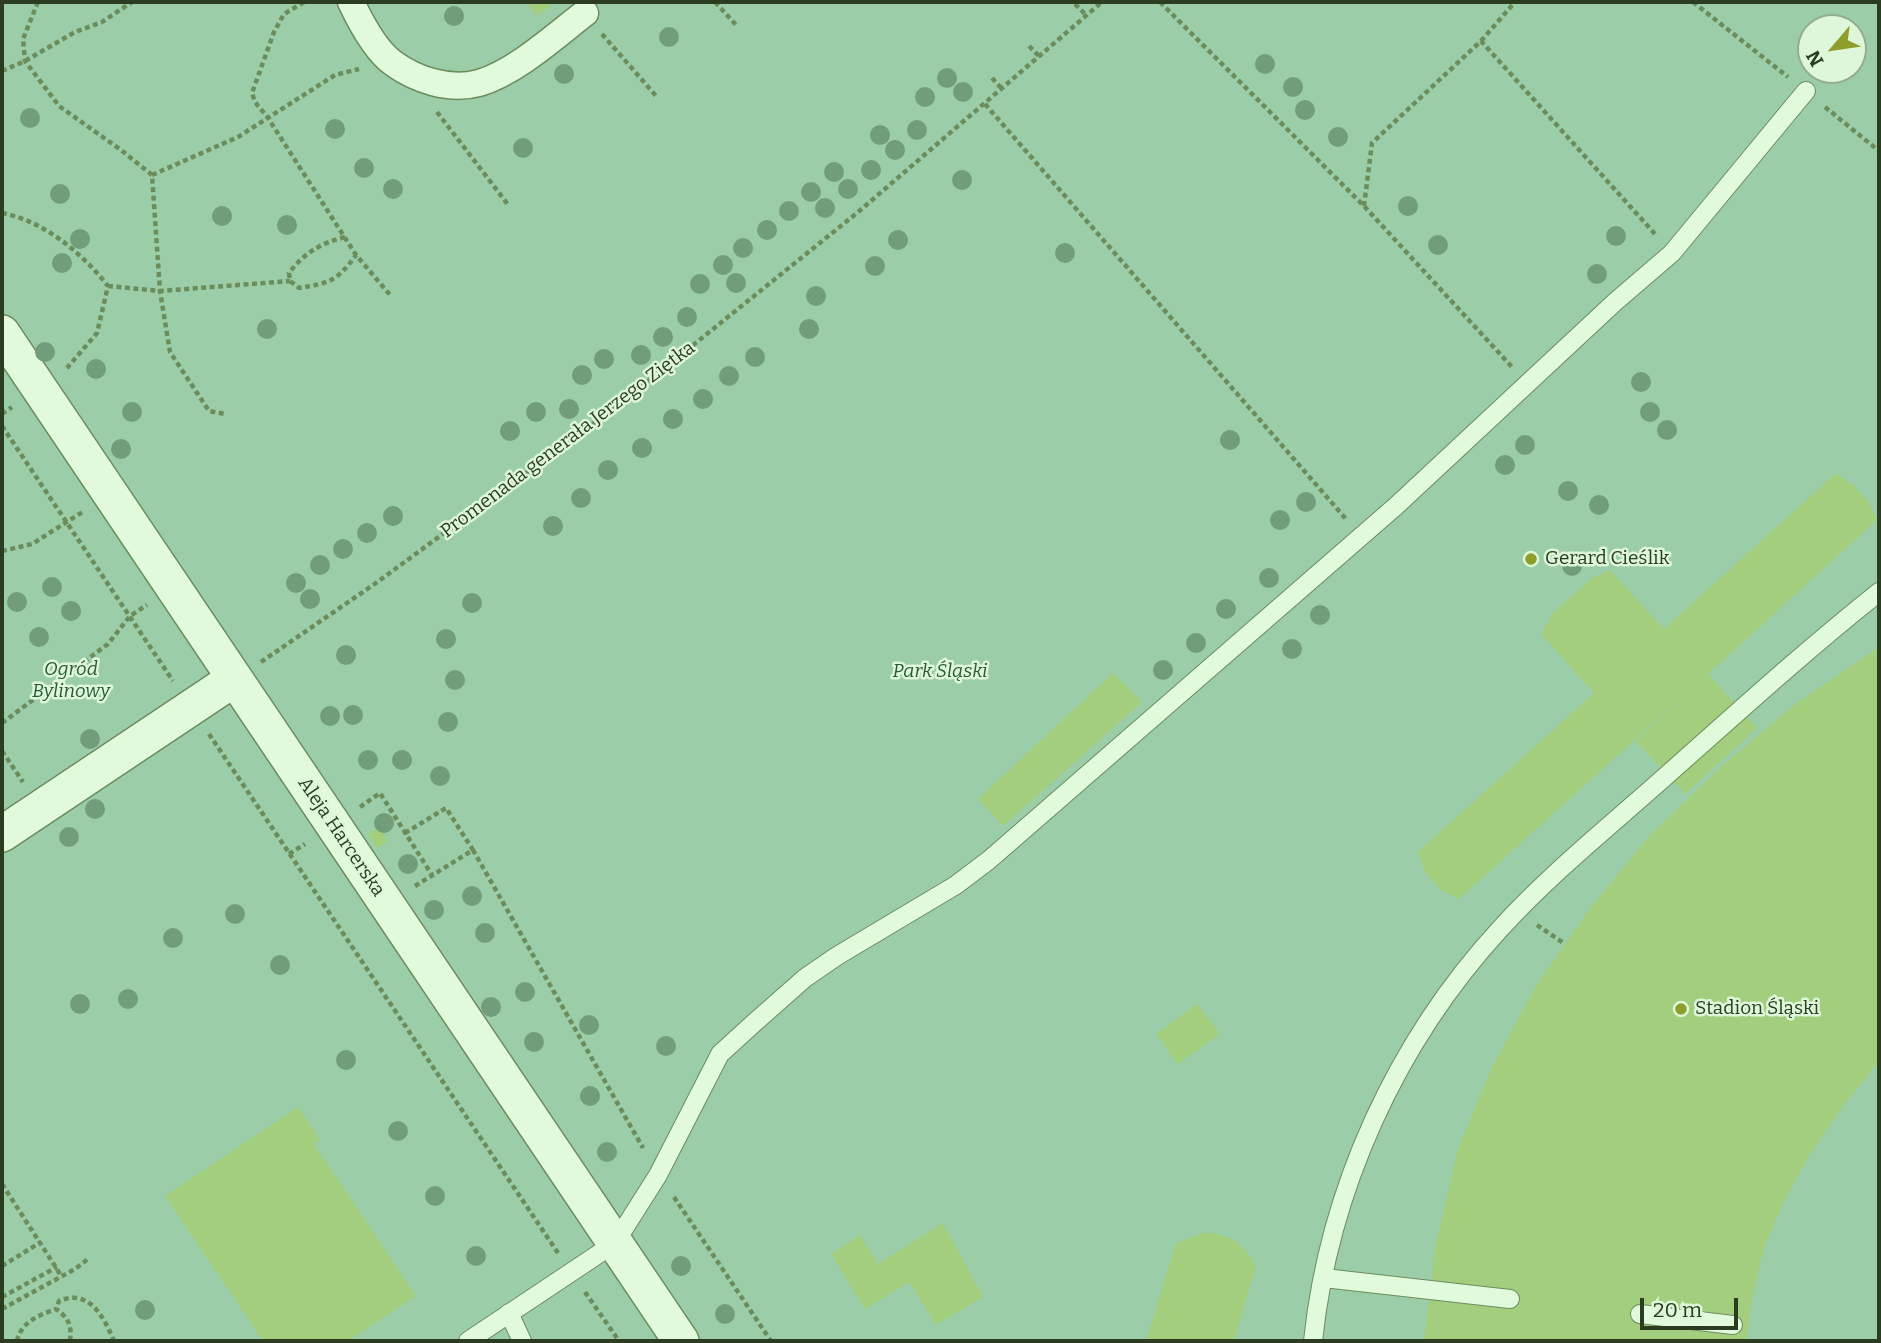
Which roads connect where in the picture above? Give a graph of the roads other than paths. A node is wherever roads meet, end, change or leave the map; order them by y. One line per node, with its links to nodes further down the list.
1 (351, 2): 2 (street)
2 (586, 13)
3 (1805, 91): 8 (lane)
4 (2, 333): 6 (street, Aleja Harcerska)
5 (1879, 592): 9 (lane)
6 (234, 679): 7 (street); 8 (street, Aleja Harcerska)
7 (2, 834)
8 (615, 1243): 11 (lane); 16 (street, Aleja Harcerska)
9 (1324, 1278): 10 (lane); 17 (lane)
10 (1510, 1299)
11 (509, 1313): 14 (lane); 15 (lane)
12 (1640, 1314): 13 (lane)
13 (1733, 1325)
14 (468, 1341)
15 (522, 1341)
16 (681, 1341)
17 (1313, 1341)

